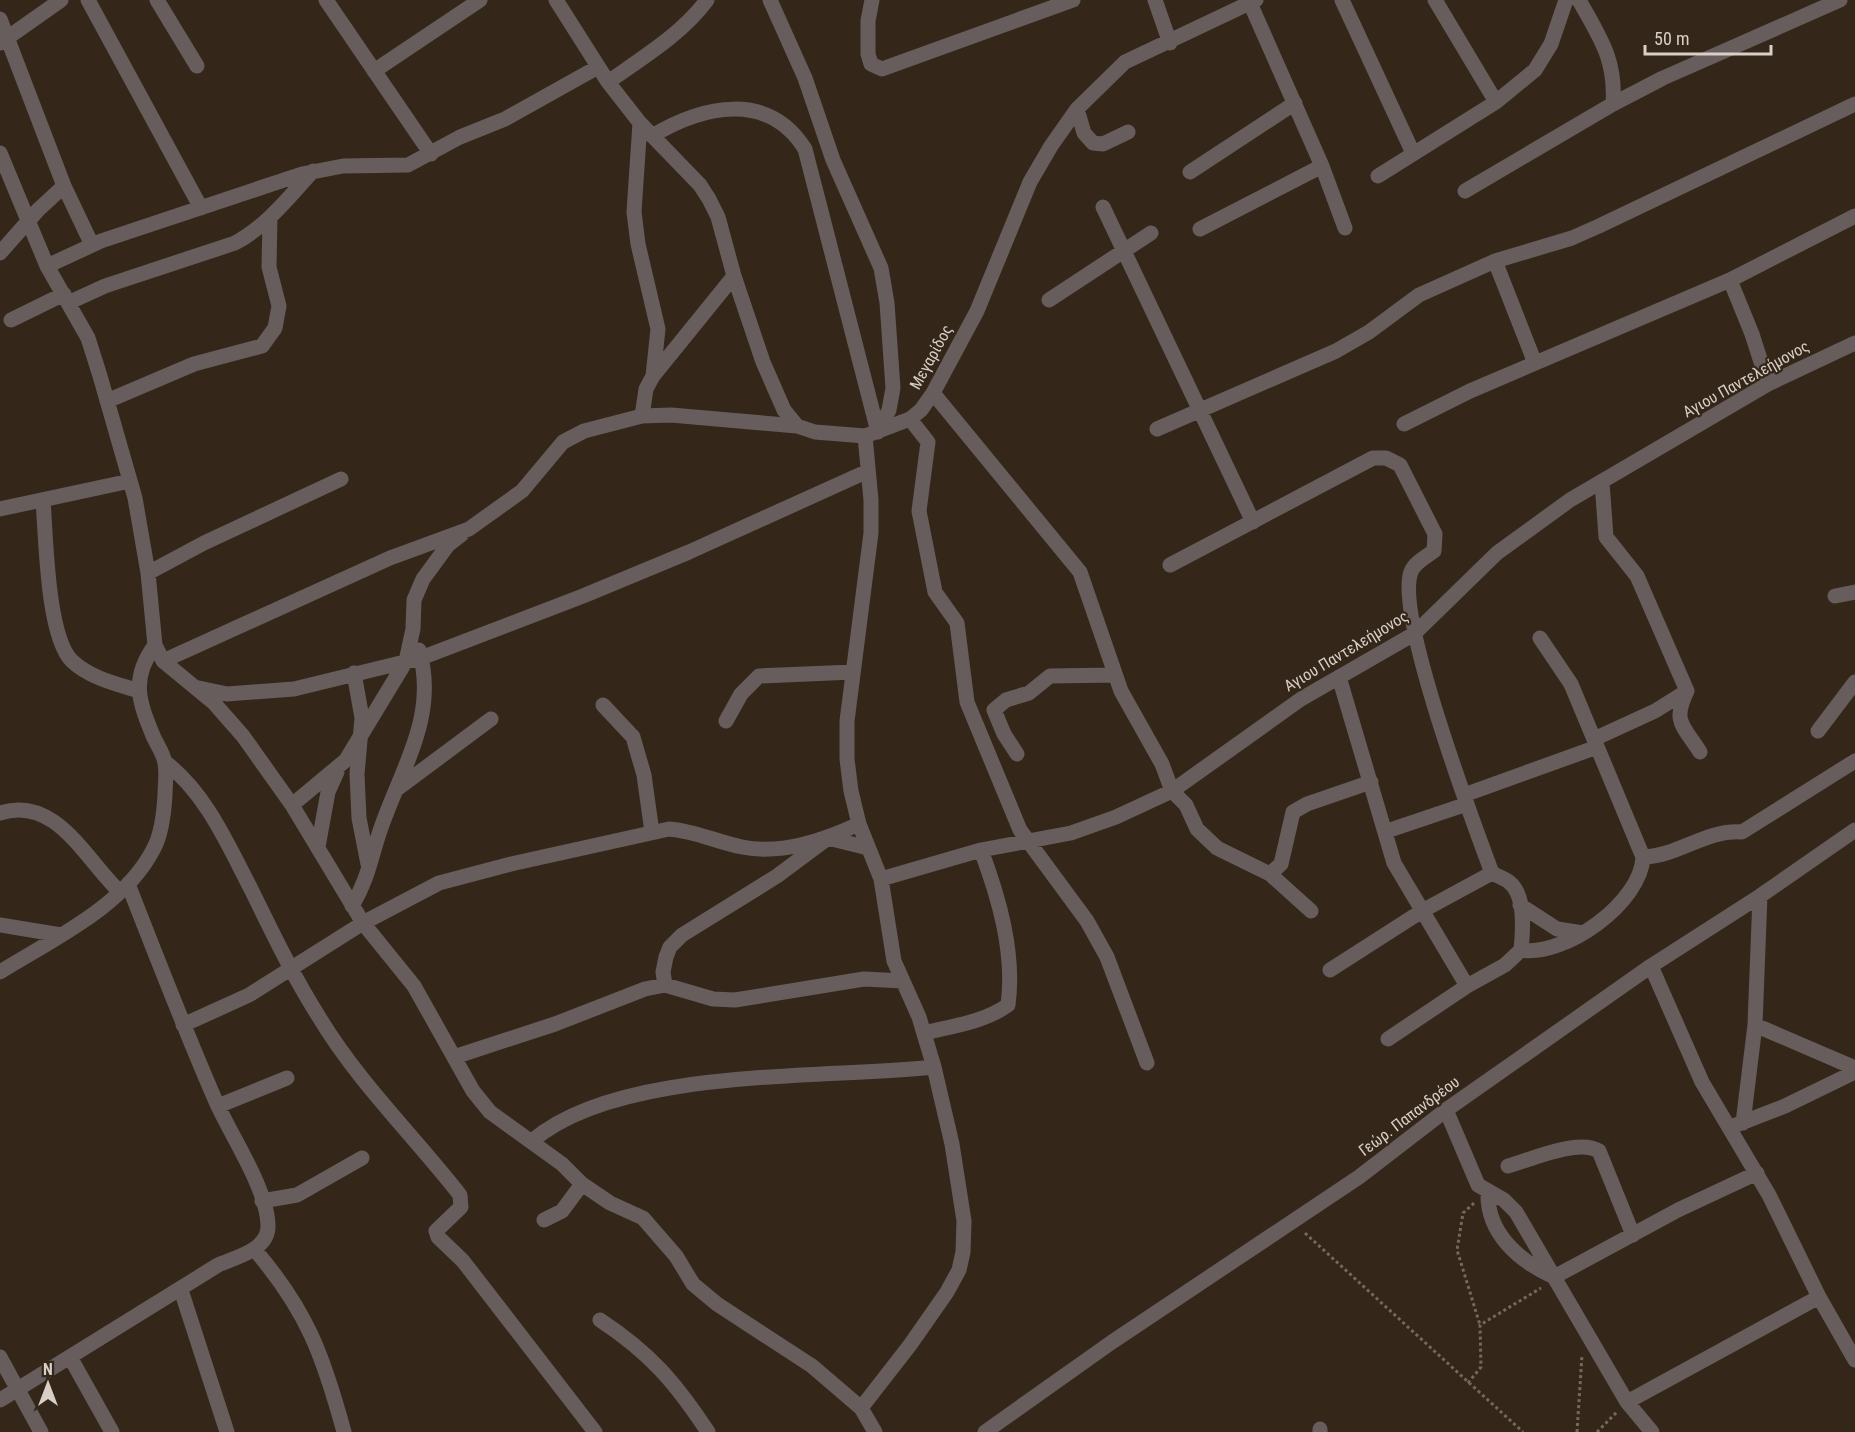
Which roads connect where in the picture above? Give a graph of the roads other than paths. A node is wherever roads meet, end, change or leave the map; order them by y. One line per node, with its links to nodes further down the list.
1 (61, 0): 19 (street)
2 (88, 0): 43 (street)
3 (157, 0): 21 (street)
4 (326, 0): 23 (street)
5 (480, 0): 23 (street)
6 (556, 0): 22 (street)
7 (707, 0): 24 (street)
8 (770, 0): 72 (street)
9 (872, 0): 10 (street)
10 (1073, 0)
11 (1155, 0): 20 (street)
12 (1342, 0): 34 (street)
13 (1435, 0): 25 (street)
14 (1566, 0): 25 (street)
15 (1579, 0): 27 (street)
16 (1840, 0): 27 (street)
17 (1253, 2): 20 (street, Μεγαρίδος); 26 (street)
18 (0, 20): 19 (street)
19 (3, 40): 40 (street)
20 (1170, 43): 29 (street, Μεγαρίδος)
21 (197, 66)
22 (598, 67): 24 (street); 35 (street)
23 (374, 70): 35 (street)
24 (608, 82): 30 (street)
25 (1496, 102): 34 (street)
26 (1295, 103): 36 (street); 38 (street)
27 (1613, 104): 41 (street)
28 (1855, 104): 53 (street)
29 (1077, 109): 31 (street); 64 (street, Μεγαρίδος)
30 (640, 123): 32 (street); 62 (street)
31 (1128, 132)
32 (652, 136): 55 (street); 72 (street)
33 (0, 153): 46 (street)
34 (1413, 153): 39 (street)
35 (431, 154): 37 (street)
36 (1322, 166): 47 (street); 48 (street)
37 (314, 171): 43 (street); 44 (street)
38 (1190, 172)
39 (1378, 177)
40 (64, 186): 46 (street); 50 (street)
41 (1465, 191)
42 (1103, 207): 51 (street)
43 (201, 208): 50 (street)
44 (270, 219): 57 (street); 65 (street)
45 (1854, 219): 56 (street)
46 (29, 222): 52 (street); 54 (street)
47 (1345, 228)
48 (1200, 229)
49 (1151, 233): 51 (street)
50 (92, 245): 54 (street)
51 (1126, 252): 58 (street); 66 (street)
52 (0, 253)
53 (1495, 261): 61 (street); 66 (street)
54 (48, 266): 57 (street)
55 (734, 276): 62 (street); 70 (street)
56 (1730, 280): 61 (street); 63 (street)
57 (67, 298): 59 (street); 65 (street)
58 (1049, 300)
59 (11, 320)
60 (1855, 343): 63 (street, Αγιου Παντελεήμονος)
61 (1535, 363): 69 (street)
62 (653, 376): 67 (street)
63 (1767, 384): 76 (street, Αγιου Παντελεήμονος)
64 (933, 393): 68 (street, Μεγαρίδος); 92 (street)
65 (107, 401): 75 (street)
66 (1198, 409): 71 (street); 79 (street)
67 (642, 416): 70 (street, Μεγαρίδος); 80 (street, Μεγαρίδος)
68 (910, 419): 72 (street, Μεγαρίδος); 120 (street)
69 (1404, 424)
70 (797, 426): 72 (street, Μεγαρίδος)
71 (1156, 429)
72 (872, 434): 73 (street)
73 (868, 471): 88 (street); 90 (street)
74 (341, 479): 82 (street)
75 (130, 481): 77 (street); 82 (street)
76 (1602, 482): 85 (street, Αγιου Παντελεήμονος); 97 (street)
77 (43, 500): 78 (street); 96 (street)
78 (0, 508)
79 (1253, 522): 81 (street); 85 (street)
80 (469, 529): 88 (street); 89 (street)
81 (1170, 565)
82 (148, 573): 87 (street)
83 (1855, 592): 84 (street)
84 (1835, 596)
85 (1414, 634): 93 (street, Αγιου Παντελεήμονος); 112 (street)
86 (1540, 638): 103 (street)
87 (155, 645): 89 (street); 96 (street)
88 (414, 659): 91 (street); 102 (street); 110 (street)
89 (163, 661): 95 (street)
90 (852, 672): 100 (street); 115 (street)
91 (354, 673): 95 (street); 102 (street)
92 (1115, 675): 105 (street); 111 (street)
93 (1339, 677): 109 (street); 111 (street, Αγιου Παντελεήμονος)
94 (1855, 682): 101 (street)
95 (194, 687): 113 (street)
96 (139, 691): 107 (street)
97 (1687, 691): 103 (street); 104 (street)
98 (603, 705): 118 (street)
99 (491, 719): 110 (street)
100 (726, 721)
101 (1818, 731)
102 (358, 741): 108 (street); 125 (street)
103 (1595, 743): 112 (street); 124 (street)
104 (1700, 752)
105 (1017, 754)
106 (1855, 761): 124 (street)
107 (165, 762): 129 (street); 141 (street)
108 (338, 769): 113 (street); 121 (street)
109 (1371, 782): 117 (street); 127 (street)
110 (396, 790): 125 (street)
111 (1172, 791): 120 (street, Αγιου Παντελεήμονος); 127 (street)
112 (1465, 799): 117 (street); 126 (street)
113 (292, 805): 121 (street)
114 (0, 813): 129 (street)
115 (859, 824): 119 (street); 122 (street)
116 (1855, 830): 130 (street, Γεώρ. Παπανδρέου)
117 (1387, 831): 134 (street)
118 (652, 832): 119 (street); 135 (street)
119 (828, 838): 122 (street); 145 (street)
120 (1029, 840): 123 (street, Αγιου Παντελεήμονος); 152 (street)
121 (318, 847): 132 (street)
122 (868, 848): 128 (street)
123 (981, 850): 128 (street, Αγιου Παντελεήμονος); 149 (street)
124 (1643, 857): 137 (street)
125 (369, 871): 132 (street)
126 (1492, 873): 131 (street); 134 (street)
127 (1270, 874): 133 (street)
128 (881, 879): 144 (street)
129 (124, 888): 138 (street); 147 (street)
130 (1760, 896): 140 (street, Γεώρ. Παπανδρέου); 148 (street)
131 (1520, 905): 137 (street); 139 (street)
132 (352, 906): 135 (street)
133 (1311, 911)
134 (1422, 911): 142 (street); 146 (street)
135 (363, 923): 141 (street); 151 (street)
136 (0, 924): 138 (street)
137 (1583, 933): 139 (street)
138 (61, 935): 143 (street)
139 (1521, 950): 146 (street)
140 (1651, 966): 157 (street, Γεώρ. Παπανδρέου); 159 (street)
141 (291, 969): 147 (street); 186 (street)
142 (1330, 970)
143 (0, 972)
144 (903, 981): 145 (street); 149 (street)
145 (665, 985): 151 (street)
146 (1467, 986): 150 (street)
147 (183, 1025): 156 (street)
148 (1755, 1025): 154 (street); 158 (street)
149 (924, 1033): 153 (street)
150 (1388, 1039)
151 (454, 1057): 160 (street)
152 (1147, 1063)
153 (934, 1067): 160 (street); 180 (street)
154 (1855, 1070): 158 (street)
155 (287, 1078): 156 (street)
156 (218, 1106): 166 (street)
157 (1446, 1110): 165 (street); 188 (street, Γεώρ. Παπανδρέου)
158 (1743, 1123): 159 (street)
159 (1728, 1129): 163 (street)
160 (532, 1141): 164 (street)
161 (362, 1158): 166 (street)
162 (1508, 1166): 168 (street)
163 (1757, 1173): 168 (street); 172 (street)
164 (582, 1184): 167 (street); 180 (street)
165 (1488, 1191): 170 (street); 170 (street)
166 (262, 1202): 169 (street)
167 (544, 1220)
168 (1633, 1234): 170 (street)
169 (255, 1250): 171 (street); 185 (street)
170 (1554, 1276): 179 (street)
171 (181, 1290): 174 (street); 184 (street)
172 (1819, 1297): 176 (street); 179 (street)
173 (600, 1320): 187 (street)
174 (70, 1357): 177 (street); 183 (street)
175 (0, 1358): 177 (street)
176 (1855, 1360)
177 (17, 1389): 178 (street); 182 (street)
178 (0, 1400)
179 (1627, 1402): 189 (street)
180 (861, 1408): 181 (street)
181 (870, 1430)
182 (41, 1432)
183 (112, 1432)
184 (227, 1432)
185 (344, 1432)
186 (595, 1432)
187 (708, 1432)
188 (985, 1432)
189 (1652, 1432)

